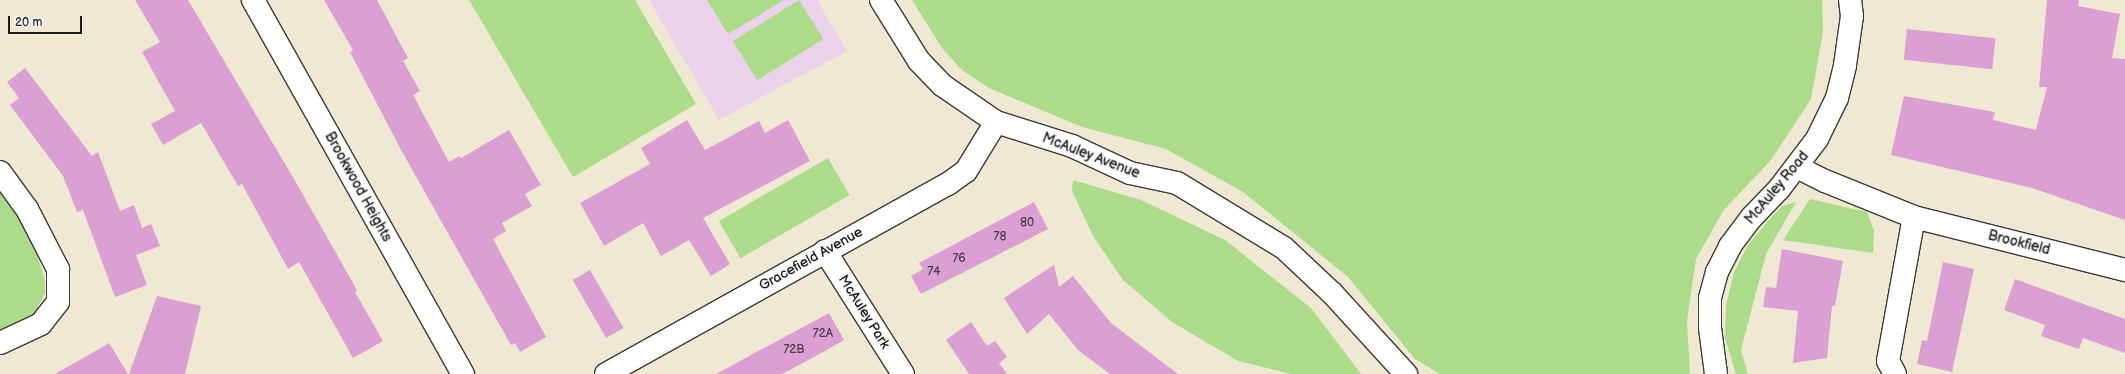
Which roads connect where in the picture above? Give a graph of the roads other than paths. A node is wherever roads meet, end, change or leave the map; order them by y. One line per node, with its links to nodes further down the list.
1 (253, 0): 11 (street, Brookwood Heights)
2 (881, 0): 4 (street, McAuley Avenue)
3 (1850, 0): 5 (street, McAuley Road)
4 (996, 122): 8 (street, Gracefield Avenue); 14 (street, McAuley Avenue)
5 (1797, 167): 7 (street, Brookfield); 15 (street, McAuley Road)
6 (0, 172): 10 (street)
7 (1914, 217): 9 (street, Brookfield); 16 (street)
8 (825, 251): 12 (street, Gracefield Avenue); 13 (street, McAuley Park)
9 (2125, 270)
10 (0, 342)
11 (463, 374)
12 (606, 374)
13 (903, 374)
14 (1406, 374)
15 (1716, 374)
16 (1895, 374)

